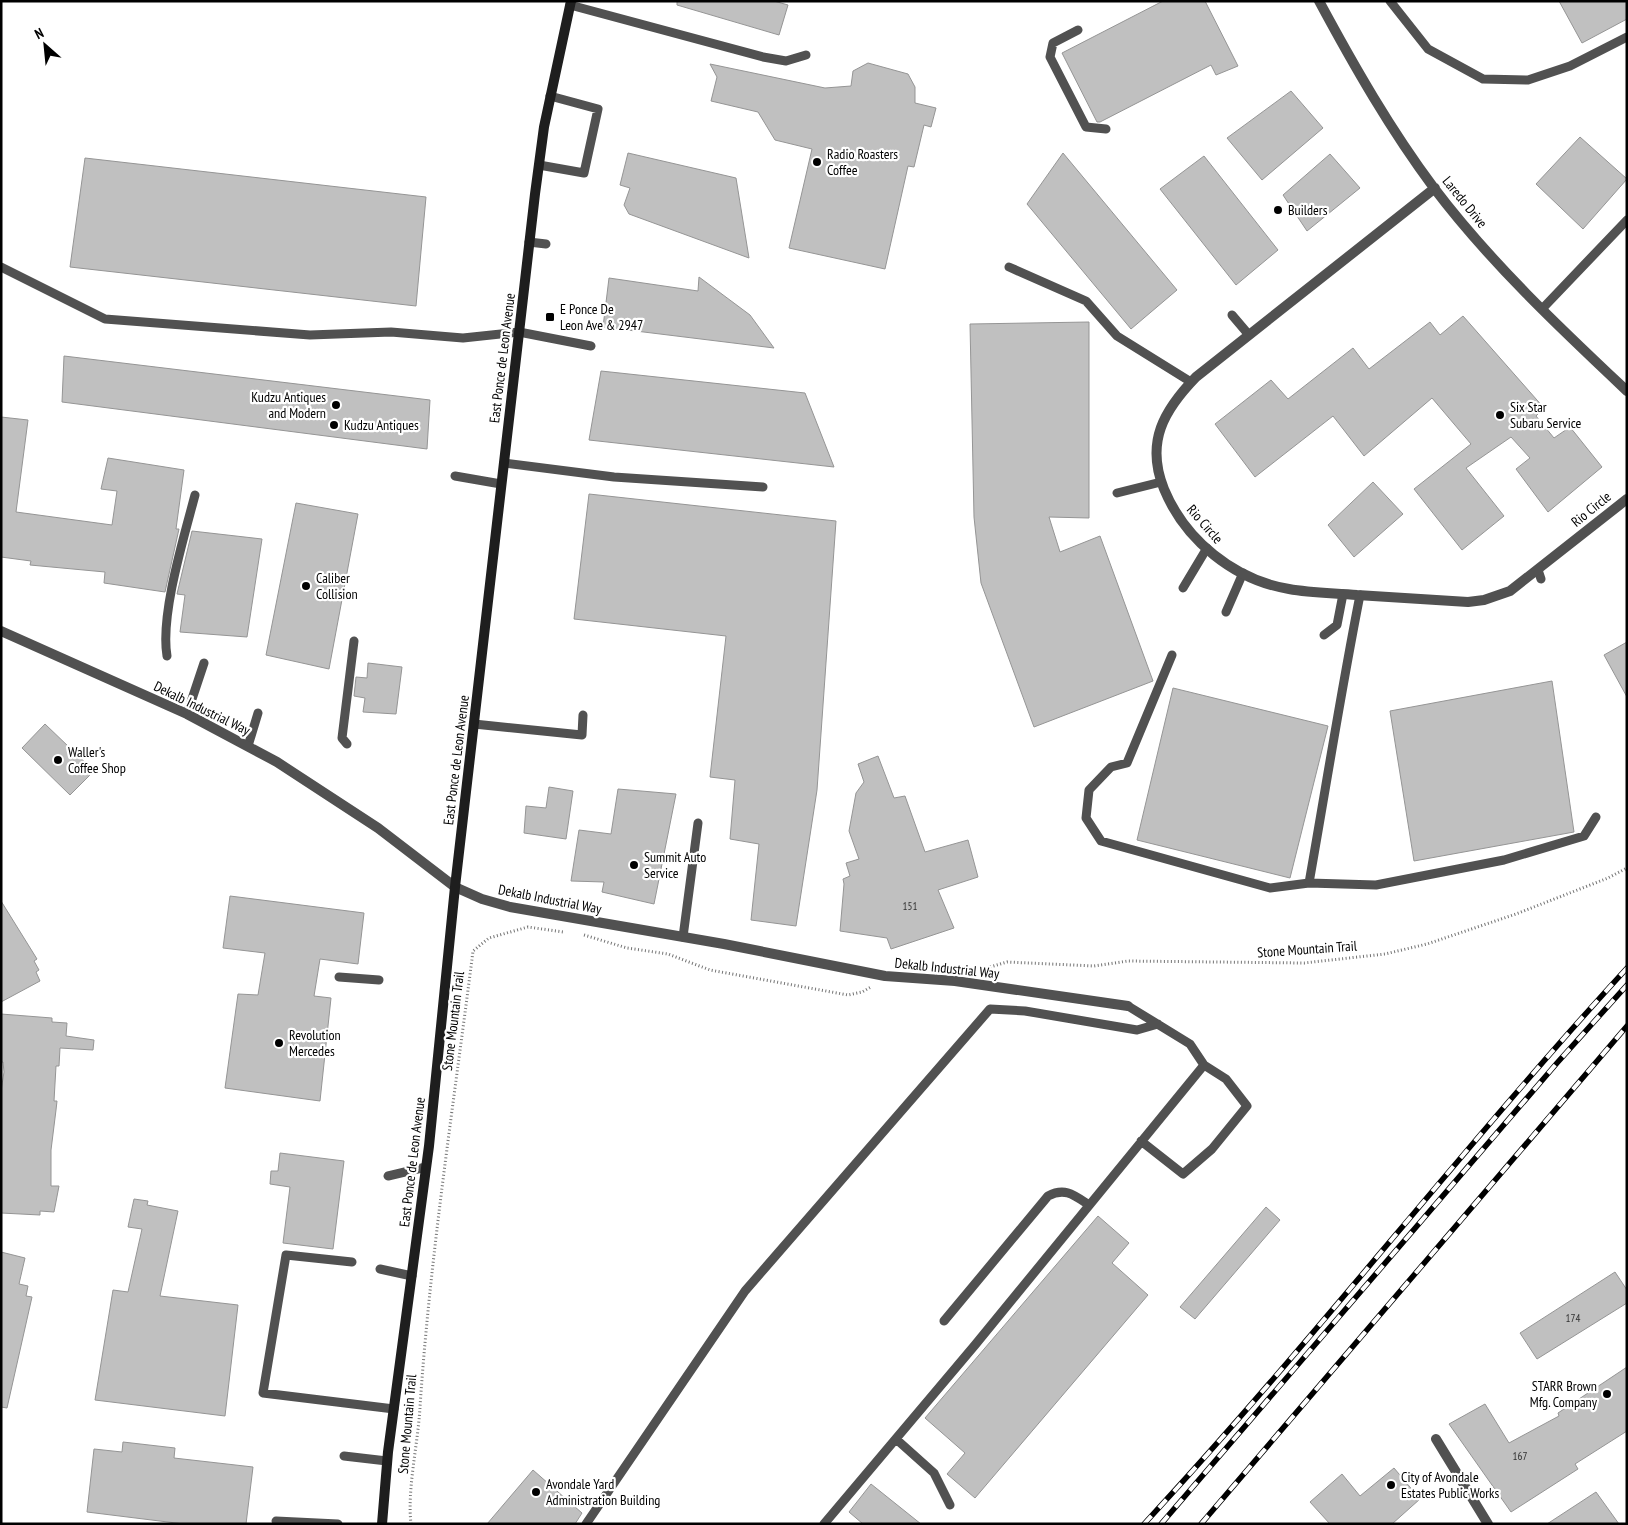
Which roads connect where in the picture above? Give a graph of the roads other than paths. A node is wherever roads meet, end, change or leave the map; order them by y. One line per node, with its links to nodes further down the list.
1 (1318, 1): 10 (street, Laredo Drive)
2 (1390, 1): 5 (lane)
3 (570, 3): 6 (lane); 7 (main road, East Ponce de Leon Avenue)
4 (1078, 30): 8 (lane)
5 (1627, 37)
6 (806, 54)
7 (550, 96): 9 (main road, East Ponce de Leon Avenue); 9 (lane)
8 (1106, 129)
9 (539, 165): 12 (main road, East Ponce de Leon Avenue)
10 (1435, 188): 16 (street, Laredo Drive); 19 (street, Rio Circle)
11 (1627, 220): 16 (lane)
12 (529, 242): 13 (lane); 18 (main road, East Ponce de Leon Avenue)
13 (546, 244)
14 (1, 267): 18 (lane)
15 (1009, 267): 21 (lane)
16 (1543, 308): 22 (street, Laredo Drive)
17 (1232, 315): 19 (lane)
18 (519, 332): 20 (lane); 23 (main road, East Ponce de Leon Avenue)
19 (1249, 335): 21 (street, Rio Circle)
20 (591, 346)
21 (1191, 382): 25 (street, Rio Circle)
22 (1627, 392)
23 (504, 463): 26 (main road, East Ponce de Leon Avenue); 27 (lane)
24 (454, 476): 26 (lane)
25 (1161, 482): 28 (lane); 31 (street, Rio Circle)
26 (501, 484): 46 (main road, East Ponce de Leon Avenue)
27 (762, 487)
28 (1118, 493)
29 (195, 495): 41 (lane)
30 (1627, 499): 35 (street, Rio Circle)
31 (1207, 548): 32 (street, Rio Circle); 33 (lane)
32 (1243, 573): 34 (street, Rio Circle); 36 (lane)
33 (1183, 588)
34 (1343, 594): 35 (street, Rio Circle); 38 (lane)
35 (1360, 595): 51 (lane)
36 (1226, 612)
37 (1, 631): 44 (street, Dekalb Industrial Way)
38 (1324, 635)
39 (354, 641): 47 (lane)
40 (1172, 655): 51 (lane)
41 (167, 656)
42 (204, 663): 44 (lane)
43 (258, 712): 48 (lane)
44 (187, 714): 48 (street, Dekalb Industrial Way)
45 (583, 715): 46 (lane)
46 (474, 724): 52 (main road, East Ponce de Leon Avenue)
47 (347, 744)
48 (248, 746): 52 (street, Dekalb Industrial Way)
49 (1596, 817): 51 (lane)
50 (698, 822): 53 (lane)
51 (1309, 882)
52 (455, 887): 53 (street, Dekalb Industrial Way); 60 (main road, East Ponce de Leon Avenue)
53 (684, 937): 56 (street, Dekalb Industrial Way)
54 (339, 977): 55 (lane)
55 (379, 980)
56 (1128, 1006): 57 (lane)
57 (1158, 1024): 58 (lane); 77 (lane)
58 (1204, 1065): 59 (lane); 59 (lane)
59 (1141, 1141): 62 (lane)
60 (426, 1167): 61 (lane); 65 (main road, East Ponce de Leon Avenue)
61 (388, 1176)
62 (1089, 1205): 66 (lane); 68 (lane)
63 (352, 1262): 67 (lane)
64 (380, 1269): 65 (lane)
65 (412, 1276): 67 (main road, East Ponce de Leon Avenue)
66 (944, 1321)
67 (394, 1409): 71 (main road, East Ponce de Leon Avenue)
68 (896, 1439): 72 (lane); 78 (lane)
69 (1436, 1439): 79 (street)
70 (344, 1456): 71 (lane)
71 (387, 1461): 76 (main road, East Ponce de Leon Avenue)
72 (950, 1506)
73 (276, 1521): 74 (lane)
74 (300, 1523): 75 (lane)
75 (338, 1524)
76 (382, 1524)
77 (586, 1524)
78 (824, 1524)
79 (1488, 1524)

